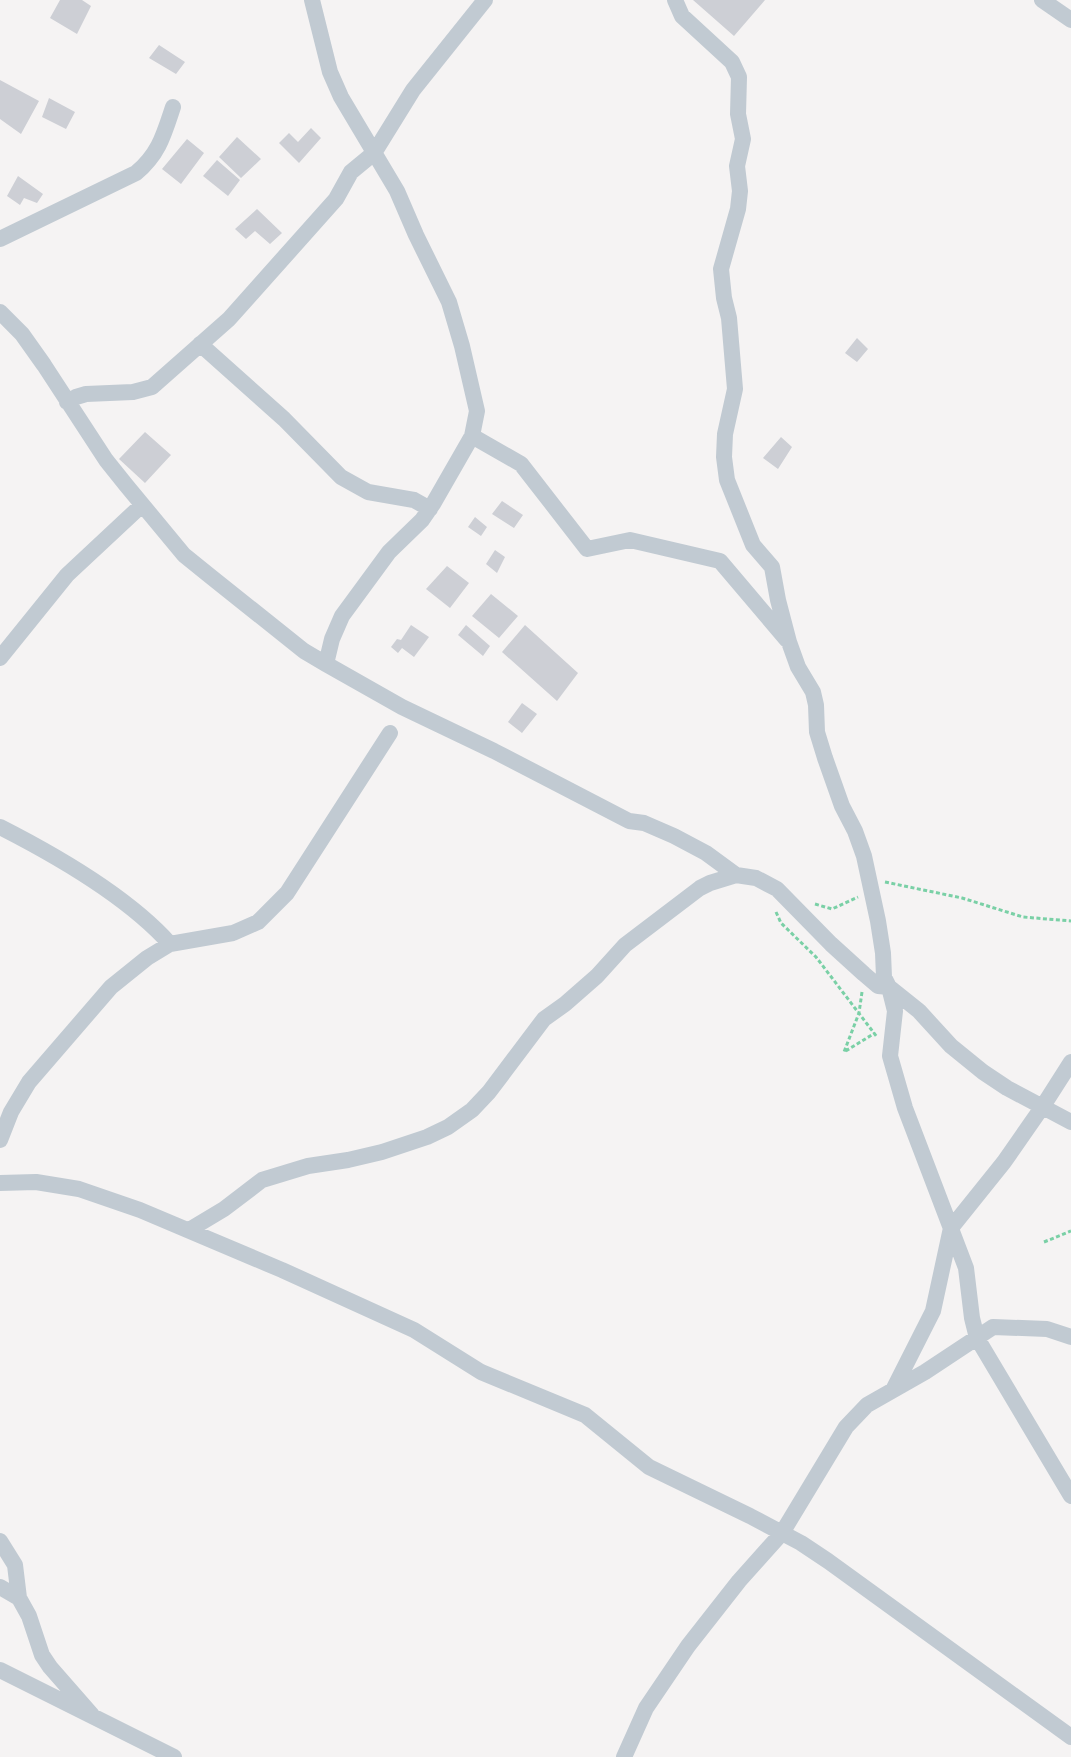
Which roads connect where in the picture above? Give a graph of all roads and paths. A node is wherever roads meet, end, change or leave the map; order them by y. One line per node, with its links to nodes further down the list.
1 (312, 0): 7 (street)
2 (485, 0): 7 (street)
3 (675, 0): 15 (street)
4 (1042, 0): 5 (street)
5 (1071, 20)
6 (173, 107): 8 (street)
7 (374, 153): 10 (street); 12 (street)
8 (0, 239)
9 (0, 312): 11 (street)
10 (200, 344): 11 (street); 14 (street)
11 (67, 402): 13 (street)
12 (472, 436): 14 (street); 15 (street)
13 (142, 505): 16 (street); 17 (street)
14 (430, 510): 17 (street)
15 (789, 642): 21 (street)
16 (0, 658)
17 (326, 664): 20 (street)
18 (390, 733): 24 (street)
19 (0, 827): 24 (street)
20 (736, 875): 26 (street); 38 (street)
21 (868, 878): 22 (path); 23 (path); 27 (street)
22 (814, 904)
23 (1071, 921)
24 (170, 944): 35 (street)
25 (816, 957): 28 (path)
26 (864, 974): 27 (street); 28 (path)
27 (889, 987): 29 (street); 33 (street)
28 (859, 1013): 30 (path); 30 (path)
29 (894, 1022): 30 (path); 31 (street)
30 (874, 1034): 31 (path)
31 (890, 1056): 37 (street)
32 (1071, 1062): 33 (street)
33 (1043, 1106): 34 (street); 37 (street)
34 (1071, 1122)
35 (0, 1140)
36 (0, 1183): 38 (street)
37 (951, 1228): 42 (street); 43 (street)
38 (190, 1230): 45 (street)
39 (1071, 1231): 40 (path)
40 (1044, 1242)
41 (1071, 1336): 42 (street)
42 (977, 1338): 43 (street); 44 (street)
43 (893, 1390): 45 (street)
44 (1071, 1496)
45 (782, 1533): 51 (street); 53 (street)
46 (0, 1541): 48 (street)
47 (0, 1587): 48 (street)
48 (19, 1598): 50 (street)
49 (0, 1670): 50 (street)
50 (92, 1716): 52 (street)
51 (1071, 1737)
52 (174, 1757)
53 (624, 1757)

